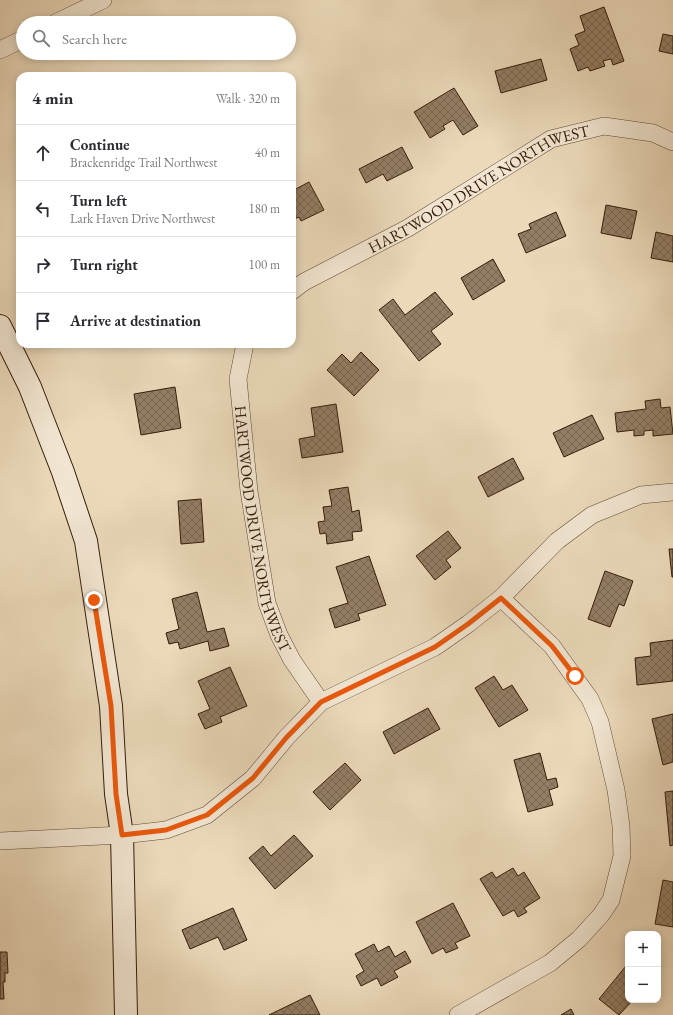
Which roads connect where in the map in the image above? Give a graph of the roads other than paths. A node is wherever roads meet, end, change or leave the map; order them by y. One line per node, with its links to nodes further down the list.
1 (103, 0): 2 (street)
2 (70, 16)
3 (16, 42): 4 (street)
4 (0, 50)
5 (673, 142): 6 (street, HARTWOOD DRIVE NORTHWEST)
6 (296, 288)
7 (0, 326): 12 (street)
8 (243, 348): 11 (street, HARTWOOD DRIVE NORTHWEST)
9 (673, 492): 10 (street)
10 (501, 598): 11 (street); 15 (street)
11 (321, 702): 12 (street)
12 (122, 835): 13 (street); 14 (street)
13 (0, 841)
14 (126, 1015)
15 (458, 1015)

